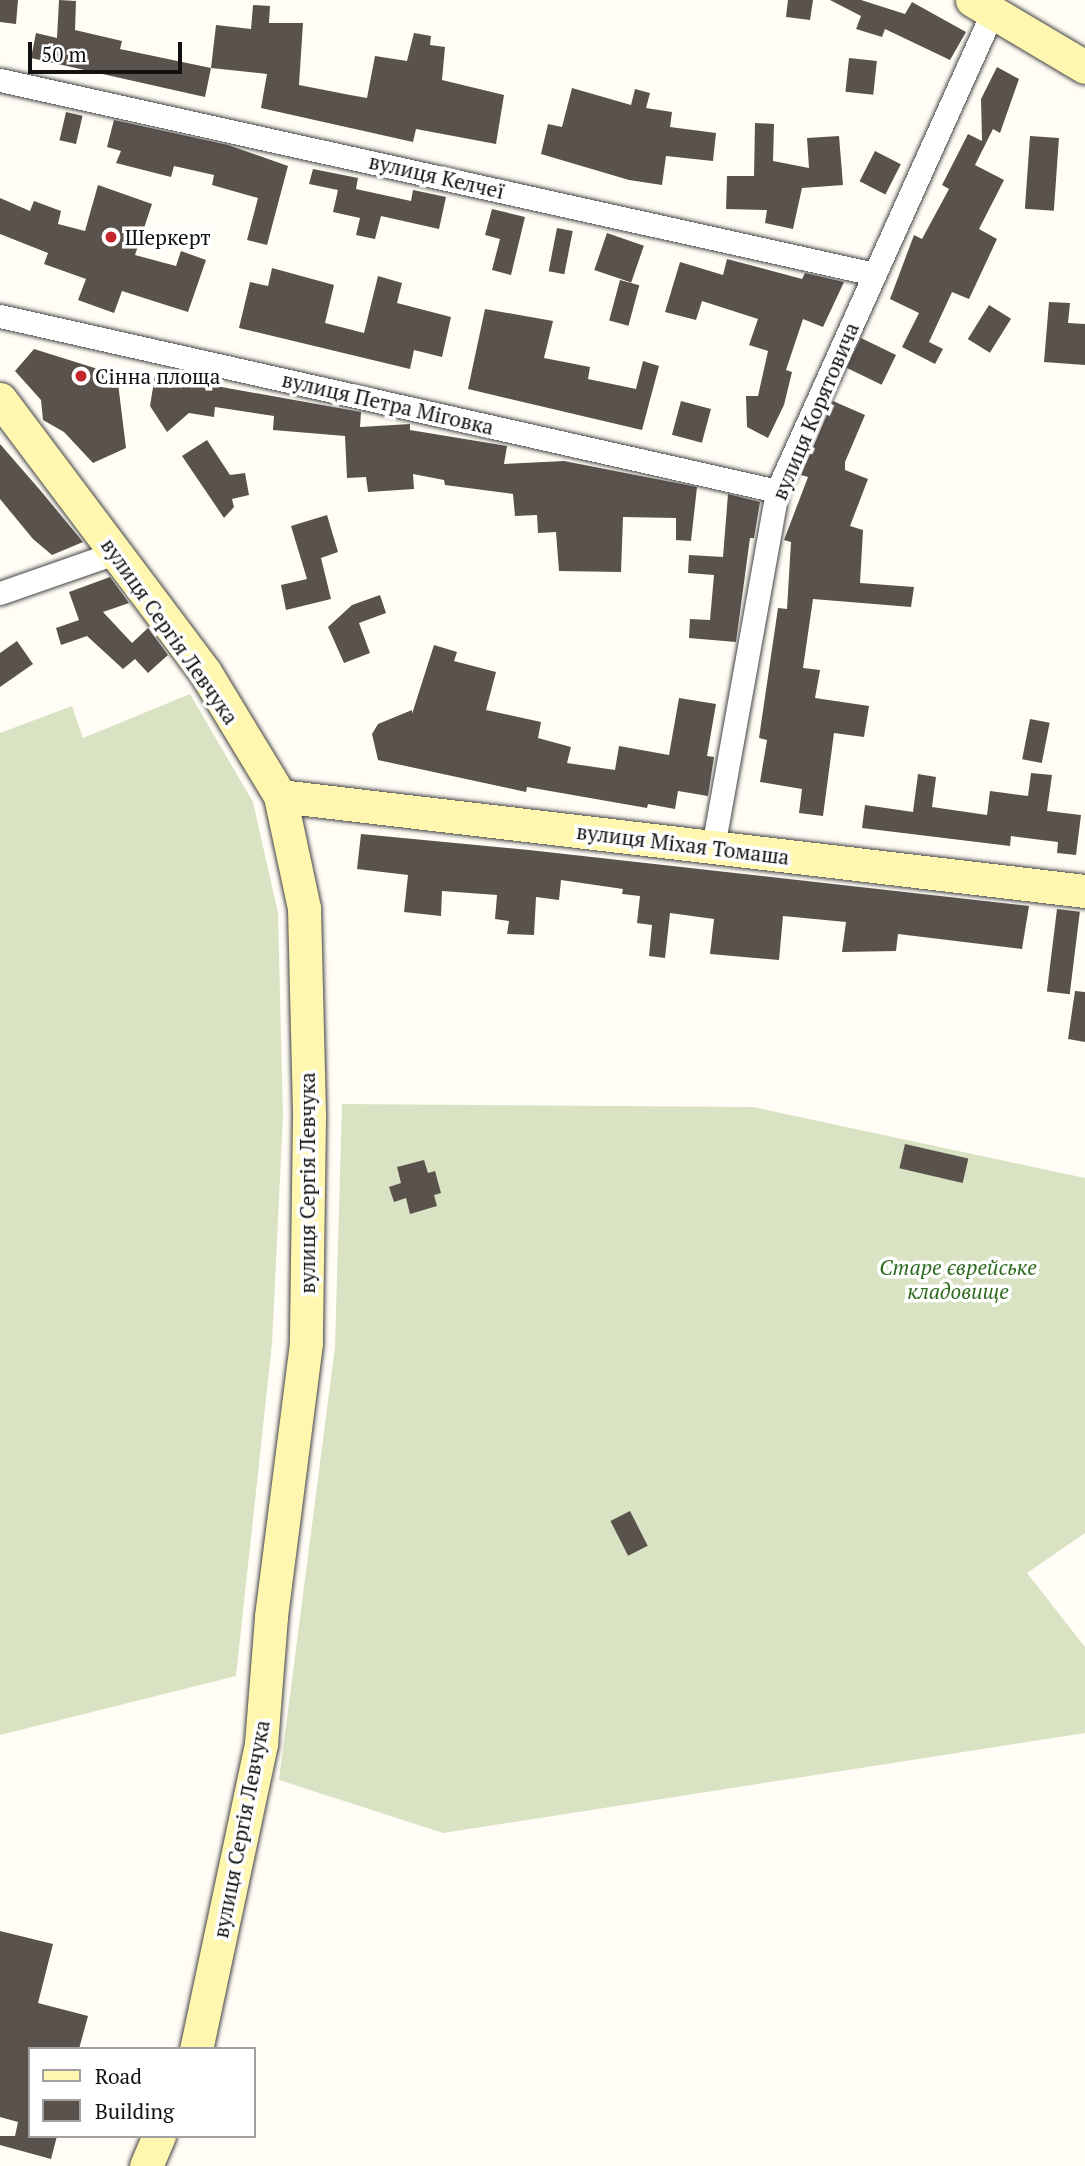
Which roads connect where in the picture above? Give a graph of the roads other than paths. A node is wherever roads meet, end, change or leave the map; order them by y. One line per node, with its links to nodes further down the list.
1 (988, 4): 2 (main road); 4 (street, вулиця Корятовича)
2 (1085, 67)
3 (0, 80): 4 (street, вулиця Келчеї)
4 (874, 274): 7 (street, вулиця Корятовича)
5 (0, 316): 7 (street, вулиця Петра Міговка)
6 (0, 399): 8 (main road, вулиця Сергія Левчука)
7 (777, 491): 11 (street, вулиця Корятовича)
8 (115, 553): 9 (street); 10 (main road, вулиця Сергія Левчука)
9 (0, 593)
10 (280, 796): 11 (main road, вулиця Міхая Томаша); 13 (main road, вулиця Сергія Левчука)
11 (713, 847): 12 (main road, вулиця Міхая Томаша)
12 (1085, 891)
13 (196, 2047)
14 (158, 2138): 15 (main road)
15 (146, 2166)

